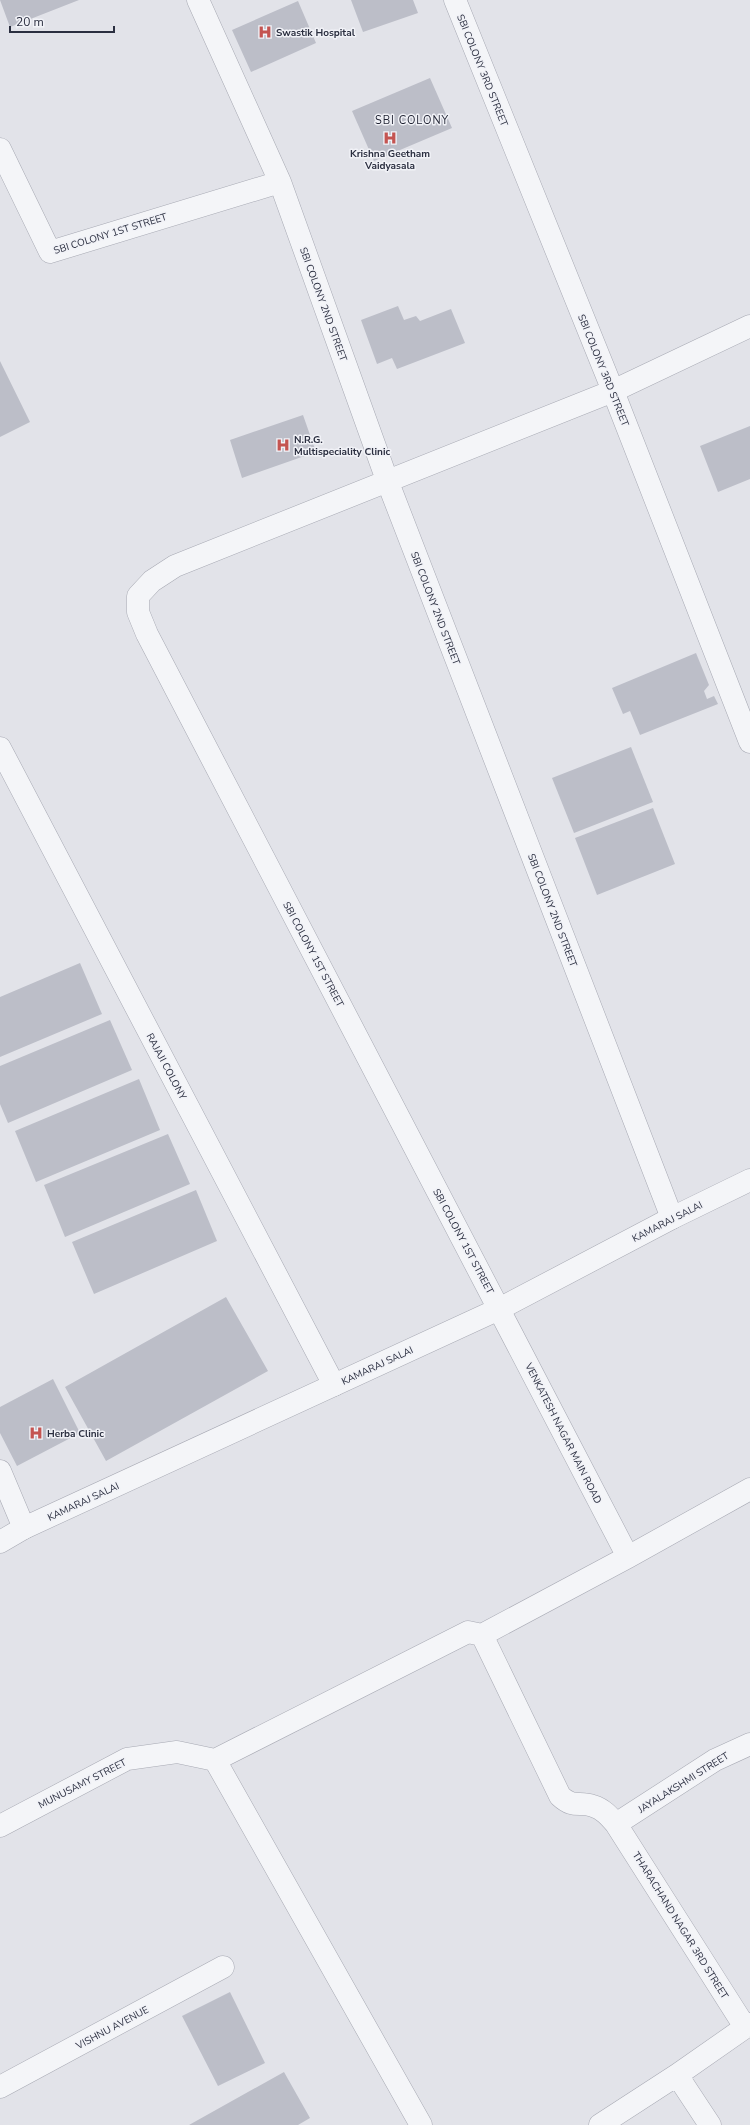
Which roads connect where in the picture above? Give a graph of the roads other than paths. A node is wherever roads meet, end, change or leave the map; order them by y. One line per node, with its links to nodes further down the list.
1 (198, 0): 4 (street, SBI COLONY 2ND STREET)
2 (455, 0): 6 (street, SBI COLONY 3RD STREET)
3 (0, 149): 4 (street, SBI COLONY 1ST STREET)
4 (280, 182): 7 (street, SBI COLONY 2ND STREET)
5 (750, 326): 6 (street)
6 (613, 391): 7 (street); 8 (street, SBI COLONY 3RD STREET)
7 (387, 480): 11 (street, SBI COLONY 2ND STREET); 12 (street, SBI COLONY 1ST STREET)
8 (750, 742)
9 (0, 748): 13 (street, RAJAJI COLONY)
10 (750, 1180): 11 (street, KAMARAJ SALAI)
11 (672, 1218): 12 (street, KAMARAJ SALAI)
12 (499, 1309): 13 (street, KAMARAJ SALAI); 18 (street, VENKATESH NAGAR MAIN ROAD)
13 (334, 1385): 16 (street, KAMARAJ SALAI)
14 (0, 1471): 16 (street)
15 (750, 1489): 18 (street)
16 (24, 1528): 17 (street, KAMARAJ SALAI)
17 (0, 1542)
18 (628, 1557): 19 (street)
19 (482, 1635): 21 (street); 22 (street, THARACHAND NAGAR 3RD STREET)
20 (750, 1744): 22 (street, JAYALAKSHMI STREET)
21 (215, 1760): 23 (street, MUNUSAMY STREET); 28 (street)
22 (616, 1824): 25 (street, THARACHAND NAGAR 3RD STREET)
23 (0, 1826)
24 (223, 1967): 27 (street, VISHNU AVENUE)
25 (748, 2026): 26 (street, THARACHAND NAGAR 3RD STREET)
26 (677, 2075): 29 (street, THARACHAND NAGAR 3RD STREET); 30 (street)
27 (0, 2087)
28 (421, 2125)
29 (600, 2125)
30 (710, 2125)

